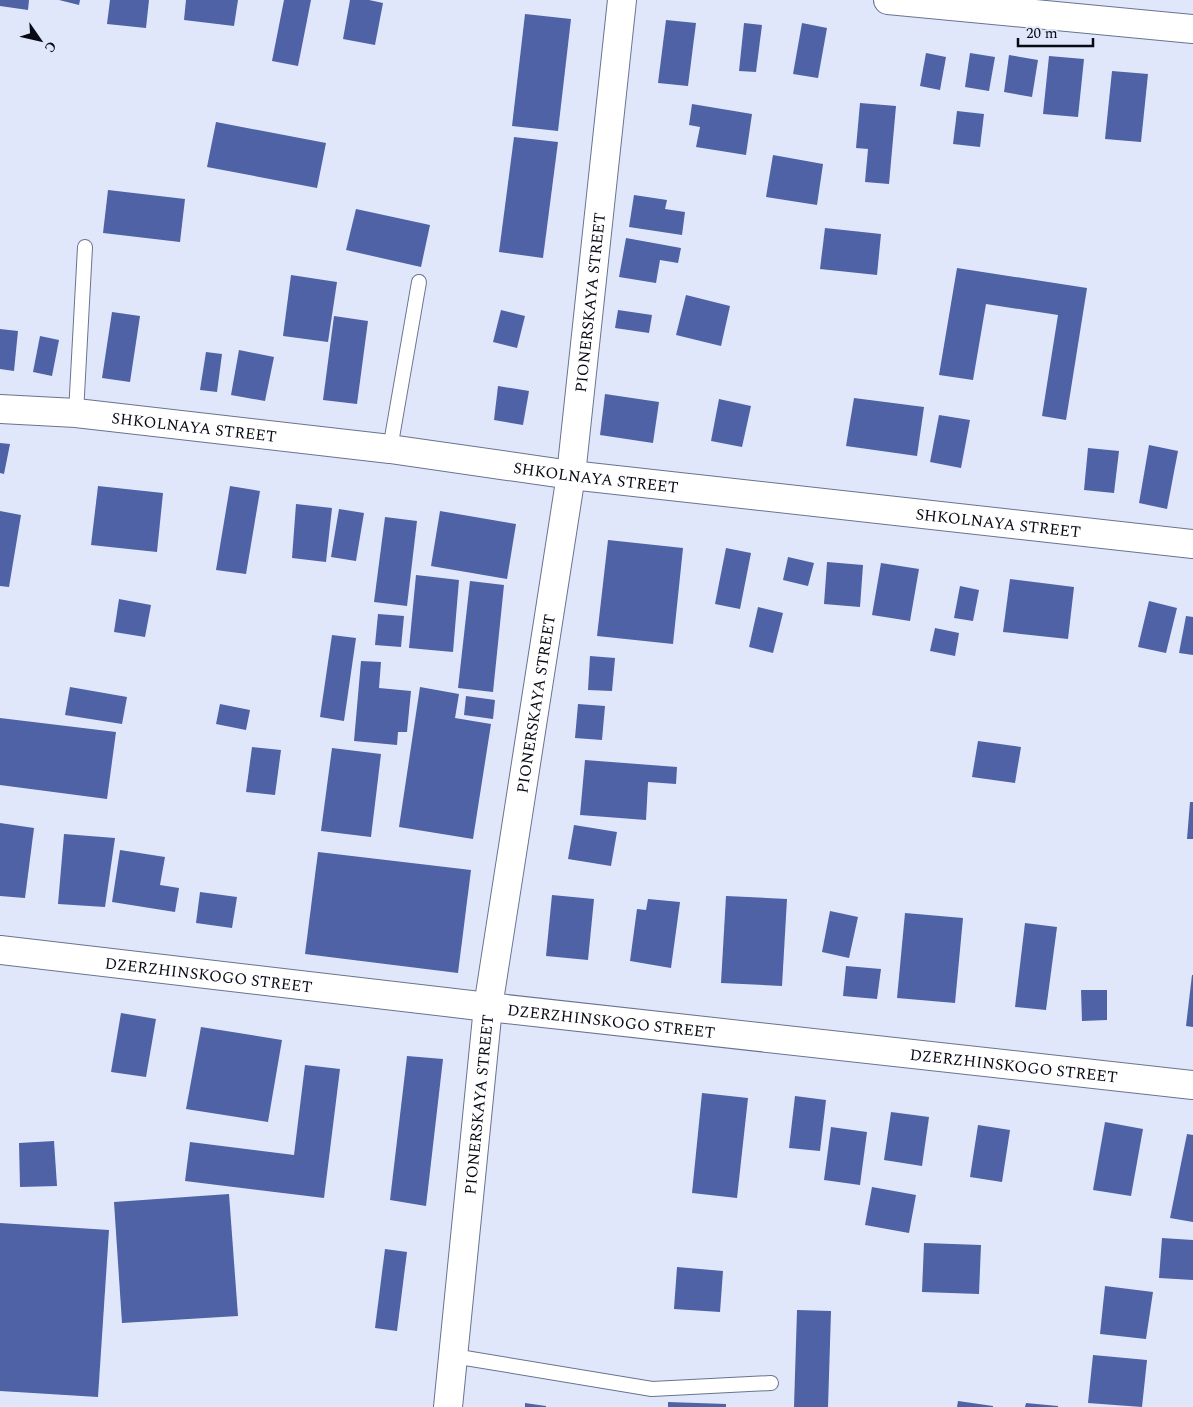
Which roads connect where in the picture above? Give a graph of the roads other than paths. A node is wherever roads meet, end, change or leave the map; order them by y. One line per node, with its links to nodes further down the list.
1 (622, 0): 9 (street, PIONERSKAYA STREET)
2 (888, 0): 3 (street)
3 (1193, 29)
4 (85, 247): 7 (lane)
5 (419, 282): 8 (lane)
6 (0, 409): 7 (street, SHKOLNAYA STREET)
7 (76, 414): 8 (street, SHKOLNAYA STREET)
8 (390, 449): 9 (street, SHKOLNAYA STREET)
9 (571, 475): 10 (street, SHKOLNAYA STREET); 12 (street, PIONERSKAYA STREET)
10 (1193, 544)
11 (0, 950): 12 (street, DZERZHINSKOGO STREET)
12 (488, 1007): 13 (street, DZERZHINSKOGO STREET); 14 (street, PIONERSKAYA STREET)
13 (1193, 1084)
14 (453, 1356): 15 (lane); 16 (street, PIONERSKAYA STREET)
15 (771, 1383)
16 (448, 1407)

